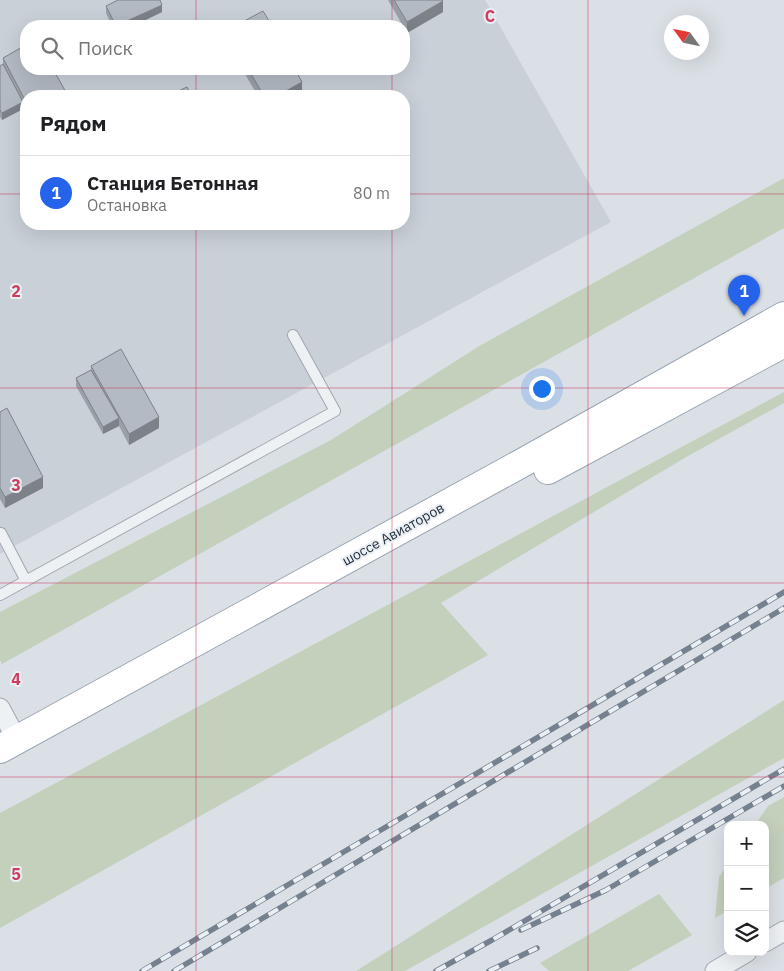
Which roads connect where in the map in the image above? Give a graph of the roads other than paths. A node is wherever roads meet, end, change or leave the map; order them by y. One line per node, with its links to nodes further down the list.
1 (784, 316): 8 (main road, шоссе Авиаторов)
2 (293, 335): 5 (lane)
3 (784, 343): 9 (main road, шоссе Авиаторов)
4 (1, 533): 5 (lane)
5 (26, 581): 6 (lane)
6 (0, 595)
7 (0, 708): 8 (street)
8 (9, 744)
9 (0, 769)
10 (784, 931): 11 (street)
11 (769, 940)
12 (741, 956): 13 (street)
13 (715, 971)

